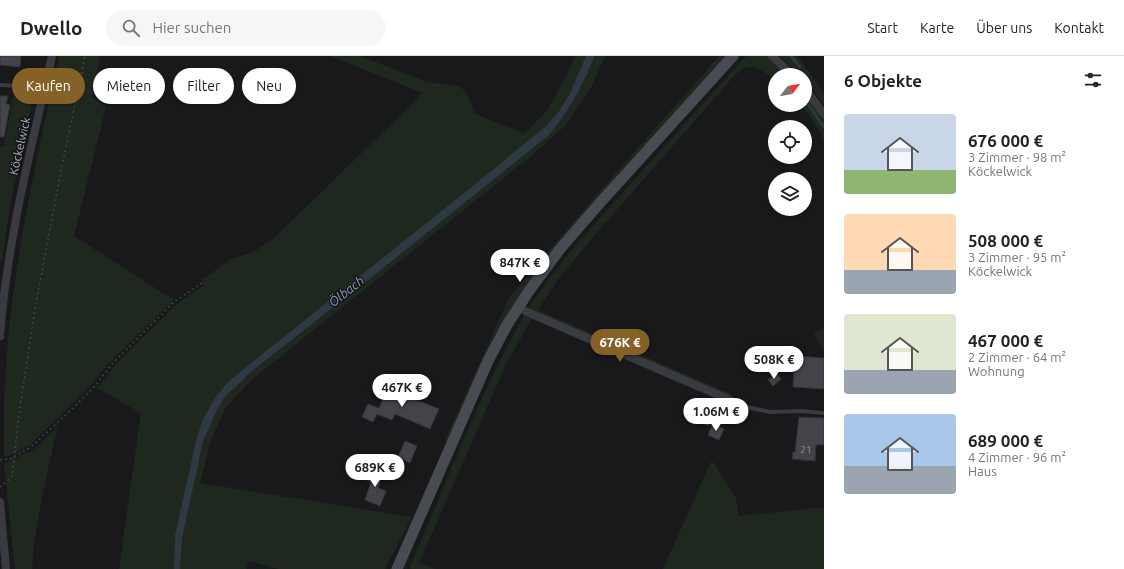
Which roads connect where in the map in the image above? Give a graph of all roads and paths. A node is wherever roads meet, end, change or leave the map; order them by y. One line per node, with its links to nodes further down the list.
1 (52, 56): 5 (street, Köckelwick)
2 (85, 56): 17 (path)
3 (733, 56): 13 (main road)
4 (772, 56): 6 (street)
5 (49, 68)
6 (785, 68)
7 (0, 85): 8 (lane)
8 (12, 86)
9 (812, 98): 11 (street)
10 (41, 104): 14 (street, Köckelwick)
11 (824, 114)
12 (202, 283): 17 (path)
13 (519, 306): 15 (street); 22 (main road)
14 (0, 336)
15 (730, 400): 16 (lane)
16 (824, 413)
17 (15, 456): 18 (path); 19 (path)
18 (0, 460)
19 (0, 487)
20 (0, 502): 21 (street)
21 (6, 569)
22 (397, 569)

